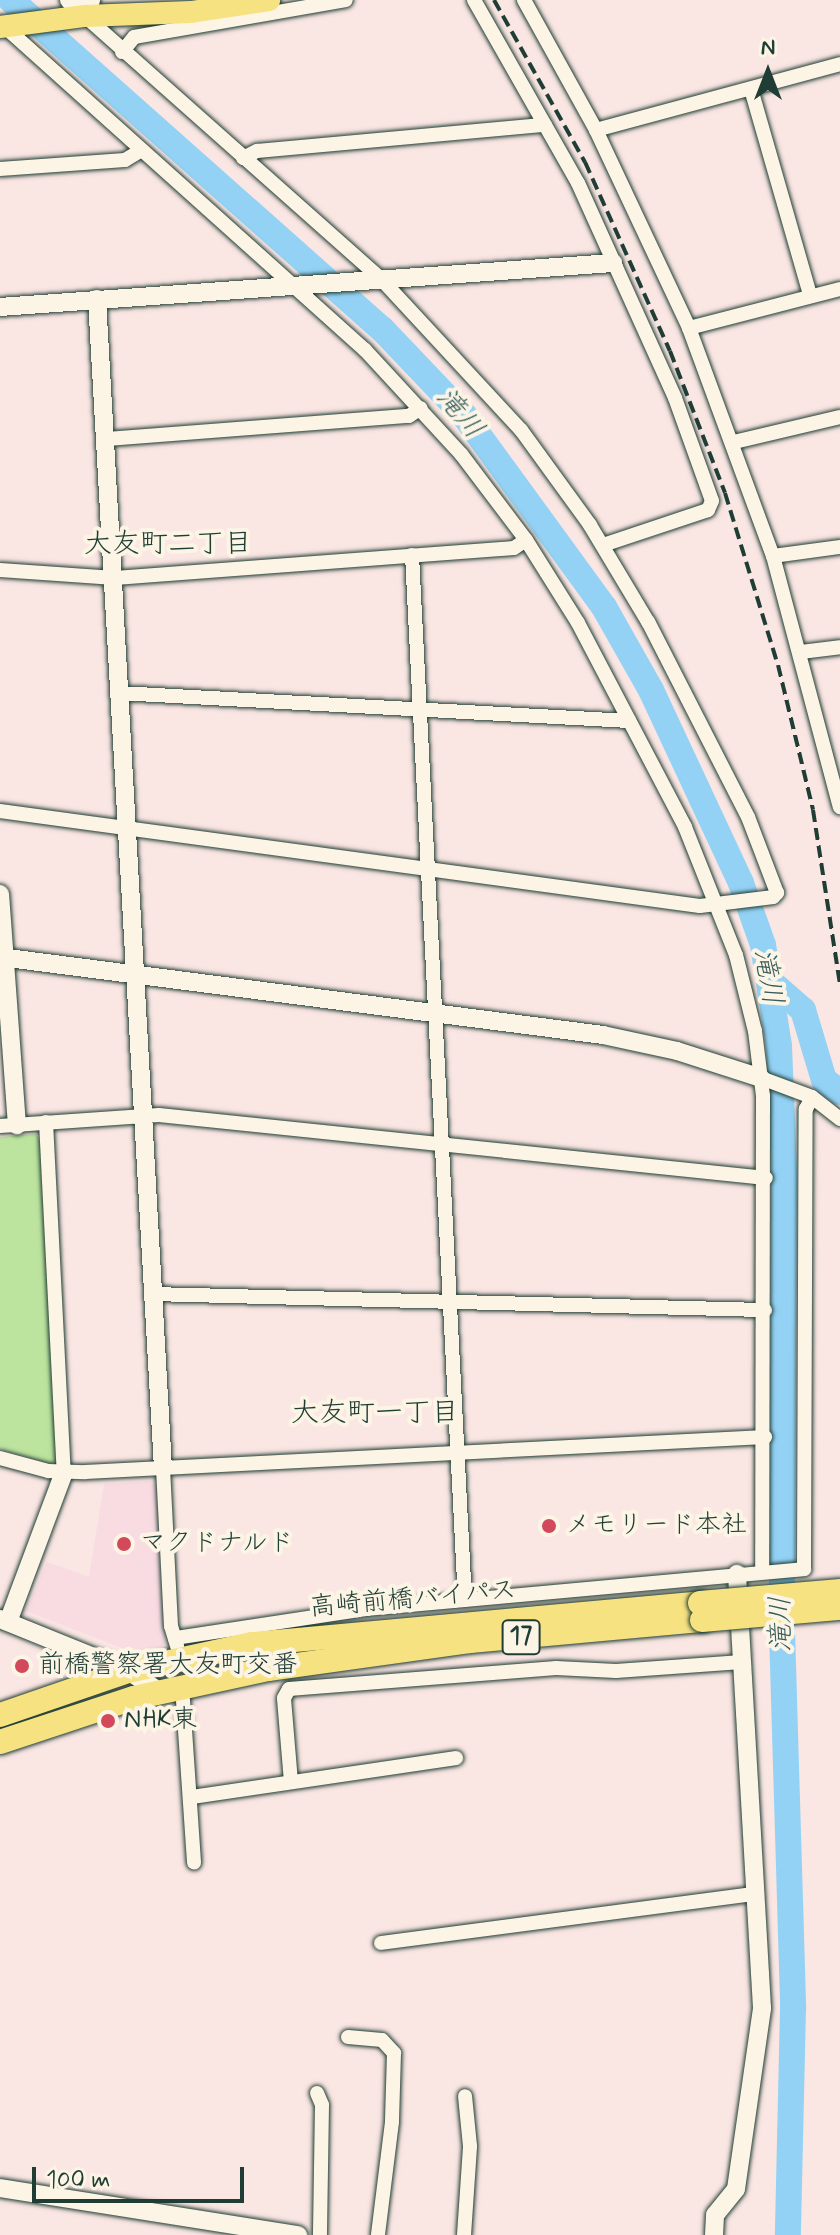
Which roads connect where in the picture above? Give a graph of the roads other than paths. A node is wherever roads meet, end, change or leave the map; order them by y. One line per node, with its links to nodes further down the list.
1 (175, 0): 6 (main road)
2 (346, 0): 8 (street)
3 (474, 0): 11 (street)
4 (524, 0): 12 (street)
5 (261, 2): 6 (main road)
6 (79, 8): 7 (main road); 8 (street)
7 (6, 26): 13 (street)
8 (122, 52): 14 (street)
9 (840, 64): 10 (street)
10 (751, 89): 12 (street); 20 (street)
11 (545, 125): 14 (street); 16 (street)
12 (596, 130): 23 (street)
13 (140, 151): 15 (street); 18 (street)
14 (243, 158): 17 (street)
15 (0, 169)
16 (613, 263): 17 (street); 29 (street)
17 (372, 280): 18 (street); 29 (street)
18 (293, 284): 21 (street); 24 (street)
19 (840, 289): 20 (street)
20 (810, 295): 23 (street)
21 (97, 299): 22 (street); 26 (street)
22 (0, 307)
23 (689, 328): 27 (street)
24 (421, 408): 26 (street); 28 (street)
25 (840, 417): 27 (street)
26 (107, 439): 34 (street)
27 (734, 442): 32 (street)
28 (526, 540): 31 (street); 39 (street)
29 (603, 545): 45 (street)
30 (840, 547): 32 (street)
31 (412, 555): 34 (street); 38 (street)
32 (773, 556): 36 (street)
33 (0, 570): 34 (street)
34 (115, 578): 37 (street)
35 (840, 647): 36 (street)
36 (801, 652): 40 (street)
37 (119, 693): 38 (street); 42 (street)
38 (422, 711): 39 (street); 43 (street)
39 (629, 721): 45 (street)
40 (840, 807)
41 (0, 811): 42 (street)
42 (128, 830): 43 (street); 47 (street)
43 (430, 871): 45 (street); 48 (street)
44 (0, 894): 46 (street)
45 (721, 905): 50 (street)
46 (3, 957): 47 (street); 49 (street)
47 (135, 976): 48 (street); 52 (street)
48 (435, 1016): 50 (street); 56 (street)
49 (6, 1032): 55 (street)
50 (764, 1080): 51 (street); 57 (street)
51 (812, 1097): 53 (street); 66 (street)
52 (143, 1114): 54 (street); 56 (street); 58 (street)
53 (840, 1119)
54 (46, 1122): 55 (street); 65 (street)
55 (8, 1125)
56 (443, 1144): 57 (street); 59 (street)
57 (766, 1178): 60 (street)
58 (152, 1294): 59 (street); 64 (street)
59 (450, 1299): 60 (street); 62 (street)
60 (765, 1310): 61 (street)
61 (765, 1437): 62 (street); 66 (street)
62 (458, 1452): 64 (street); 69 (street)
63 (0, 1458): 65 (street)
64 (163, 1468): 65 (street); 73 (street)
65 (64, 1472): 72 (street)
66 (766, 1572): 67 (street)
67 (737, 1574): 69 (street); 74 (street)
68 (840, 1591): 71 (highway, 高崎前橋バイパス / 17, bridge)
69 (465, 1600): 73 (street)
70 (840, 1608): 71 (highway, 高崎前橋バイパス / 17, bridge)
71 (701, 1612): 73 (highway, 高崎前橋バイパス / 17); 76 (highway, 高崎前橋バイパス / 17)
72 (4, 1620): 75 (street)
73 (178, 1648): 75 (highway, 高崎前橋バイパス / 17)
74 (742, 1662): 80 (street); 83 (street)
75 (128, 1671): 76 (street); 77 (highway, 高崎前橋バイパス / 17)
76 (170, 1689): 78 (highway, 高崎前橋バイパス / 17); 81 (street)
77 (0, 1715)
78 (0, 1742)
79 (456, 1758): 80 (street)
80 (291, 1782): 81 (street)
81 (192, 1797): 82 (street)
82 (194, 1863)
83 (754, 1894): 84 (street); 94 (street)
84 (381, 1943)
85 (348, 2037): 92 (street)
86 (317, 2093): 91 (street)
87 (465, 2096): 93 (street)
88 (0, 2188): 89 (street)
89 (220, 2230): 90 (street)
90 (298, 2235)
91 (320, 2235)
92 (378, 2235)
93 (464, 2235)
94 (714, 2235)

